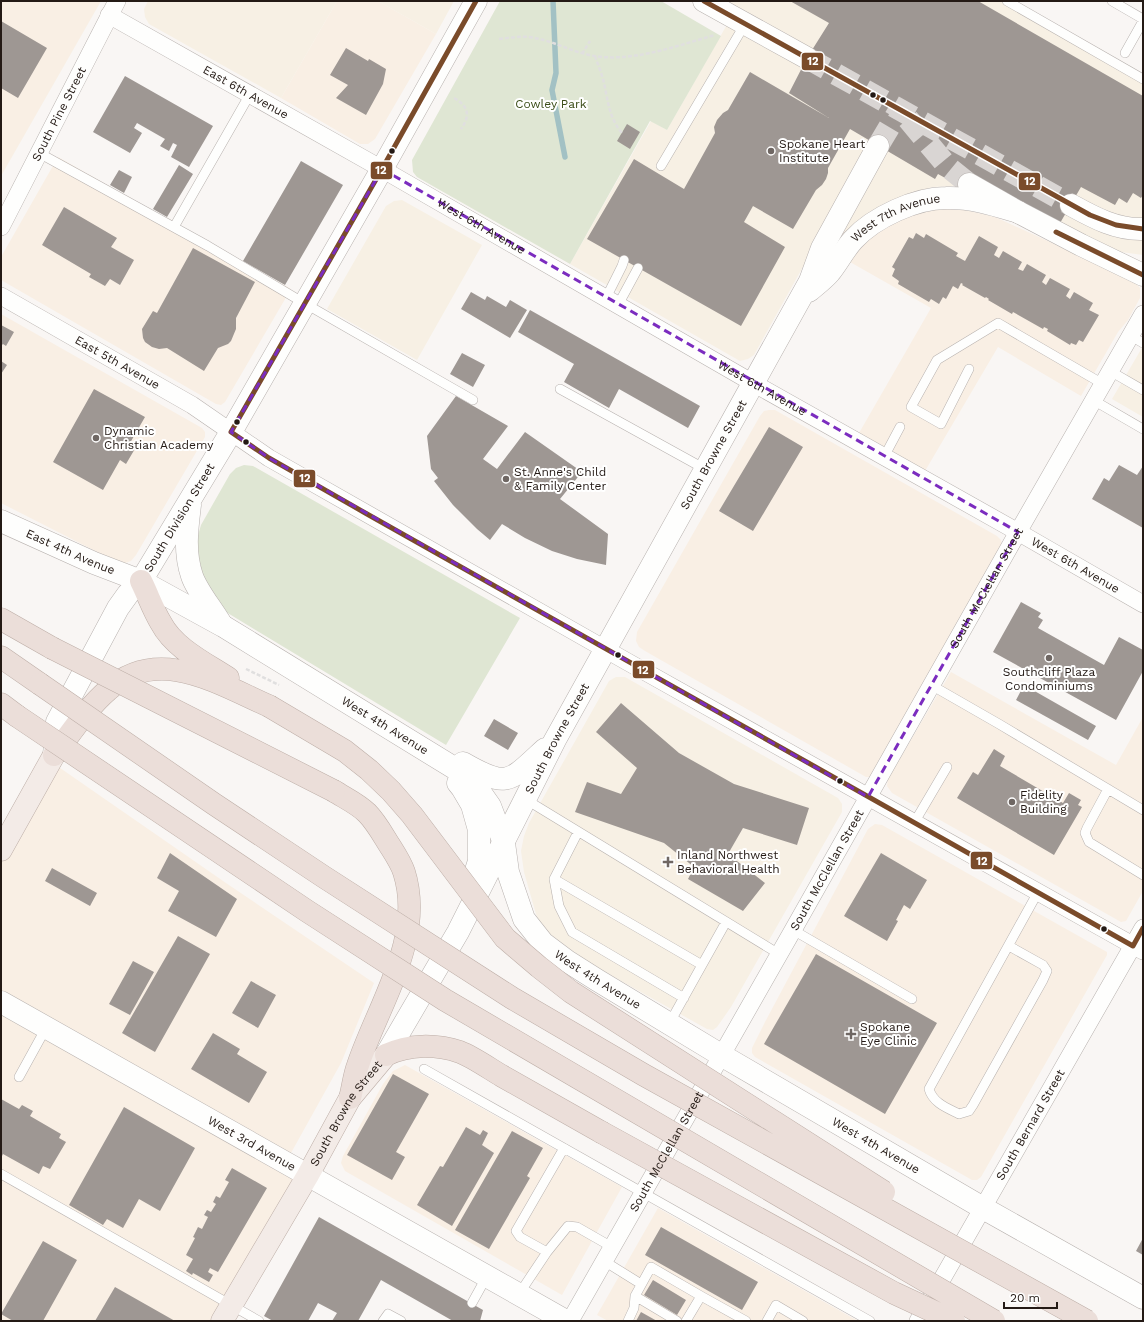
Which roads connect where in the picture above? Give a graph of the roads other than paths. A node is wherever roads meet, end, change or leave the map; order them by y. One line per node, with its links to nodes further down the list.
1 (704, 1): 7 (street)
2 (1007, 1): 10 (lane)
3 (1112, 1): 6 (lane)
4 (476, 2): 15 (street, South Division Street)
5 (113, 8): 11 (street, East 6th Avenue); 13 (street, South Pine Street)
6 (1143, 20): 8 (lane)
7 (745, 24): 9 (street); 14 (lane)
8 (1125, 53)
9 (807, 58)
10 (1143, 79)
11 (250, 94): 15 (street, East 6th Avenue); 20 (lane)
12 (878, 146): 26 (street, South Browne Street)
13 (39, 153): 19 (street, South Pine Street); 20 (lane)
14 (661, 166)
15 (382, 169): 27 (street, West 6th Avenue); 28 (street, South Division Street)
16 (969, 184): 18 (street, West 7th Avenue)
17 (1070, 205): 21 (street)
18 (1018, 212): 24 (street, West 7th Avenue); 26 (street, West 7th Avenue)
19 (1, 227)
20 (174, 227): 28 (lane)
21 (1143, 229)
22 (624, 260): 27 (lane)
23 (638, 268): 27 (lane)
24 (1143, 275)
25 (1, 296): 40 (street, East 5th Avenue)
26 (800, 300): 33 (street, South Browne Street)
27 (612, 302): 33 (street, West 6th Avenue)
28 (304, 304): 36 (lane); 40 (street, South Division Street)
29 (1143, 314): 30 (street, South McClellan Street)
30 (1137, 339): 32 (street, South McClellan Street)
31 (969, 369): 32 (lane)
32 (1107, 378): 35 (lane); 37 (street, South McClellan Street)
33 (753, 383): 41 (street, West 6th Avenue); 42 (street, South Browne Street)
34 (560, 389): 42 (lane)
35 (1143, 390)
36 (473, 400)
37 (1094, 400): 39 (lane); 45 (street, South McClellan Street)
38 (900, 427): 41 (lane)
39 (1143, 429)
40 (231, 432): 43 (street, South Division Street); 50 (street, East 5th Avenue)
41 (884, 457): 45 (street, West 6th Avenue)
42 (705, 468): 50 (street, South Browne Street)
43 (191, 497): 46 (street, South Division Street); 49 (street)
44 (1, 521): 46 (street, East 4th Avenue)
45 (1018, 532): 47 (street, West 6th Avenue); 52 (street, South McClellan Street)
46 (141, 581): 49 (street, West 4th Avenue); 53 (highway); 57 (street, South Division Street)
47 (1143, 604)
48 (1, 619): 87 (highway, bridge)
49 (223, 626): 56 (street, West 4th Avenue)
50 (605, 649): 55 (street, South Browne Street); 60 (street, East 5th Avenue)
51 (1, 657): 118 (highway, bridge)
52 (931, 685): 59 (lane); 60 (street, South McClellan Street)
53 (268, 706): 57 (highway); 118 (highway, bridge)
54 (9, 710): 117 (highway, bridge)
55 (555, 740): 56 (street); 61 (street, South Browne Street)
56 (420, 746): 65 (street, West 4th Avenue); 73 (street)
57 (54, 755): 66 (main road, South Division Street)
58 (947, 767): 63 (lane)
59 (1108, 789): 62 (lane); 67 (lane)
60 (868, 797): 63 (street, East 5th Avenue); 72 (street, South McClellan Street)
61 (525, 800): 64 (lane); 65 (street, South Browne Street)
62 (1143, 810)
63 (914, 823): 69 (street, East 5th Avenue)
64 (578, 832): 68 (lane); 70 (lane)
65 (504, 843): 73 (street, South Browne Street); 81 (street, West 4th Avenue)
66 (1, 850)
67 (1143, 875)
68 (554, 879): 77 (lane); 78 (lane)
69 (1038, 892): 74 (lane); 75 (street, East 5th Avenue)
70 (726, 922): 76 (lane); 77 (lane)
71 (1143, 928): 75 (street, South Bernard Street)
72 (793, 930): 76 (street, South McClellan Street); 79 (lane)
73 (458, 932): 83 (street, South Browne Street)
74 (1009, 946): 74 (lane)
75 (1138, 948): 92 (street, South Bernard Street)
76 (779, 954): 84 (street, South McClellan Street)
77 (702, 965): 78 (lane)
78 (684, 998): 81 (lane)
79 (912, 999)
80 (1, 1002): 82 (street, West 3rd Avenue)
81 (669, 1024): 84 (street, West 4th Avenue)
82 (46, 1027): 86 (lane); 90 (street, West 3rd Avenue)
83 (386, 1055): 87 (main road, South Browne Street); 116 (highway, bridge)
84 (721, 1055): 91 (street, South McClellan Street); 92 (street, West 4th Avenue)
85 (424, 1069): 88 (lane)
86 (19, 1077)
87 (350, 1098): 90 (main road, South Browne Street)
88 (564, 1148): 91 (lane); 93 (lane)
89 (1, 1174): 102 (lane)
90 (308, 1175): 95 (street, West 3rd Avenue); 102 (main road, South Browne Street)
91 (643, 1192): 94 (street, South McClellan Street); 114 (lane)
92 (983, 1208): 100 (street, West 4th Avenue); 115 (street, South Bernard Street)
93 (546, 1252): 94 (lane); 97 (lane)
94 (608, 1254): 96 (lane); 107 (street, South McClellan Street)
95 (487, 1276): 97 (street, West 3rd Avenue); 101 (lane)
96 (641, 1284): 98 (lane); 99 (lane)
97 (519, 1294): 106 (street, West 3rd Avenue)
98 (635, 1296): 108 (lane); 109 (lane)
99 (701, 1296): 110 (lane); 111 (lane)
100 (1143, 1298)
101 (472, 1303)
102 (227, 1313): 103 (lane)
103 (259, 1321)
104 (383, 1321): 105 (lane)
105 (401, 1321)
106 (566, 1321)
107 (570, 1321)
108 (628, 1321)
109 (677, 1321)
110 (686, 1321)
111 (746, 1321)
112 (767, 1321): 113 (lane)
113 (803, 1321)
114 (870, 1321)
115 (918, 1321)
116 (954, 1321)
117 (994, 1321)
118 (1089, 1321)

